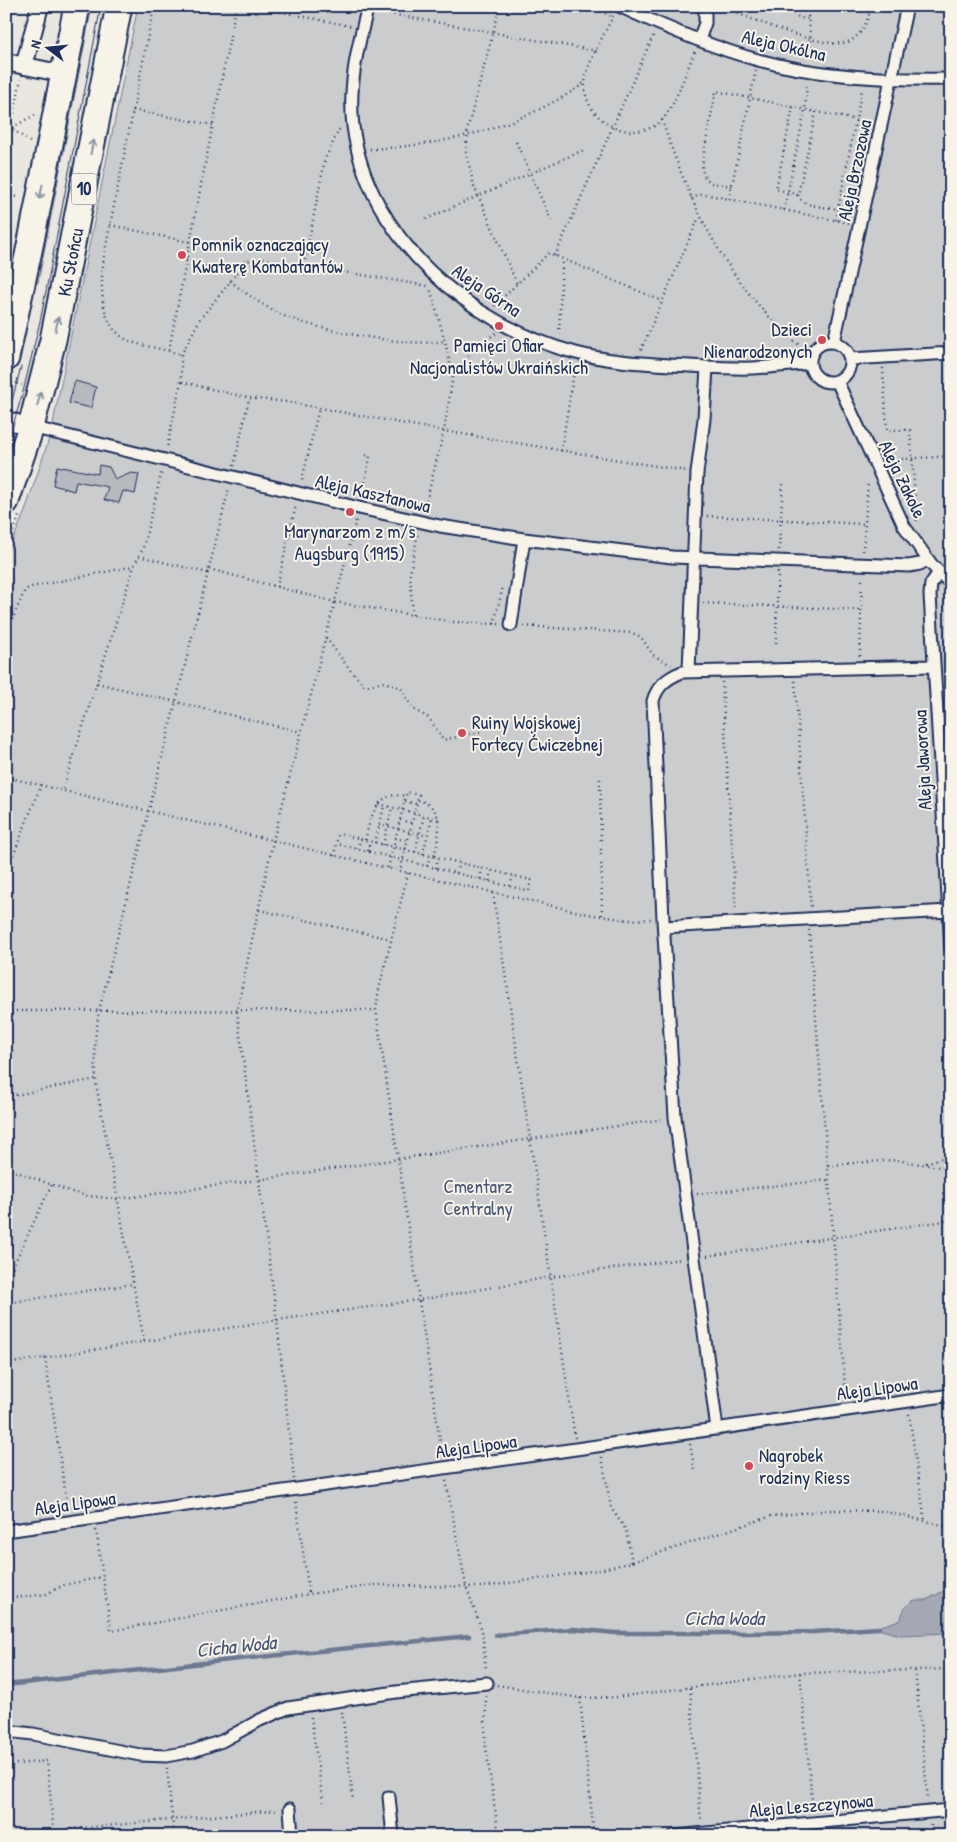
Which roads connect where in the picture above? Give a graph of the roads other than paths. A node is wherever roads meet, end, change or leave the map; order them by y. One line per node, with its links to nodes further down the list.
1 (77, 6): 11 (main road, 10)
2 (120, 6): 22 (main road, Ku Słońcu / 10, one-way to 2)
3 (705, 6): 8 (street)
4 (39, 8): 10 (street)
5 (367, 8): 19 (street, Aleja Górna)
6 (617, 9): 8 (street, Aleja Okólna)
7 (906, 10): 12 (street, Aleja Brzozowa)
8 (699, 40): 12 (street, Aleja Okólna)
9 (6, 62): 10 (street)
10 (23, 69): 11 (street)
11 (64, 74): 16 (main road, 10, one-way to 16)
12 (892, 78): 13 (street, Aleja Okólna); 14 (street, Aleja Brzozowa)
13 (951, 78)
14 (834, 342): 17 (street, Aleja Górna); 18 (street)
15 (951, 353): 18 (street)
16 (6, 358)
17 (811, 359): 19 (street, Aleja Górna); 20 (street)
18 (851, 359): 20 (street)
19 (707, 367): 25 (street)
20 (837, 381): 26 (street, Aleja Zakole)
21 (6, 420): 22 (street)
22 (41, 430): 23 (main road, Ku Słońcu / 10); 24 (street, Aleja Kasztanowa)
23 (6, 501)
24 (524, 539): 25 (street, Aleja Kasztanowa); 29 (street)
25 (693, 557): 26 (street, Aleja Kasztanowa); 31 (street)
26 (927, 560): 27 (street, Aleja Zakole)
27 (938, 572): 28 (street, Aleja Zakole); 30 (street, Aleja Jaworowa)
28 (951, 584)
29 (511, 625)
30 (934, 666): 31 (street); 32 (street, Aleja Jaworowa)
31 (687, 672): 33 (street)
32 (949, 915): 33 (street); 34 (street, Aleja Jaworowa)
33 (663, 923): 36 (street)
34 (951, 948)
35 (951, 1395): 36 (street, Aleja Lipowa)
36 (717, 1429): 37 (street, Aleja Lipowa)
37 (6, 1531)
38 (486, 1683): 39 (street)
39 (6, 1731)
40 (389, 1797): 44 (street)
41 (290, 1809): 43 (street)
42 (951, 1810): 45 (street, Aleja Leszczynowa)
43 (292, 1836)
44 (393, 1836)
45 (674, 1836)

